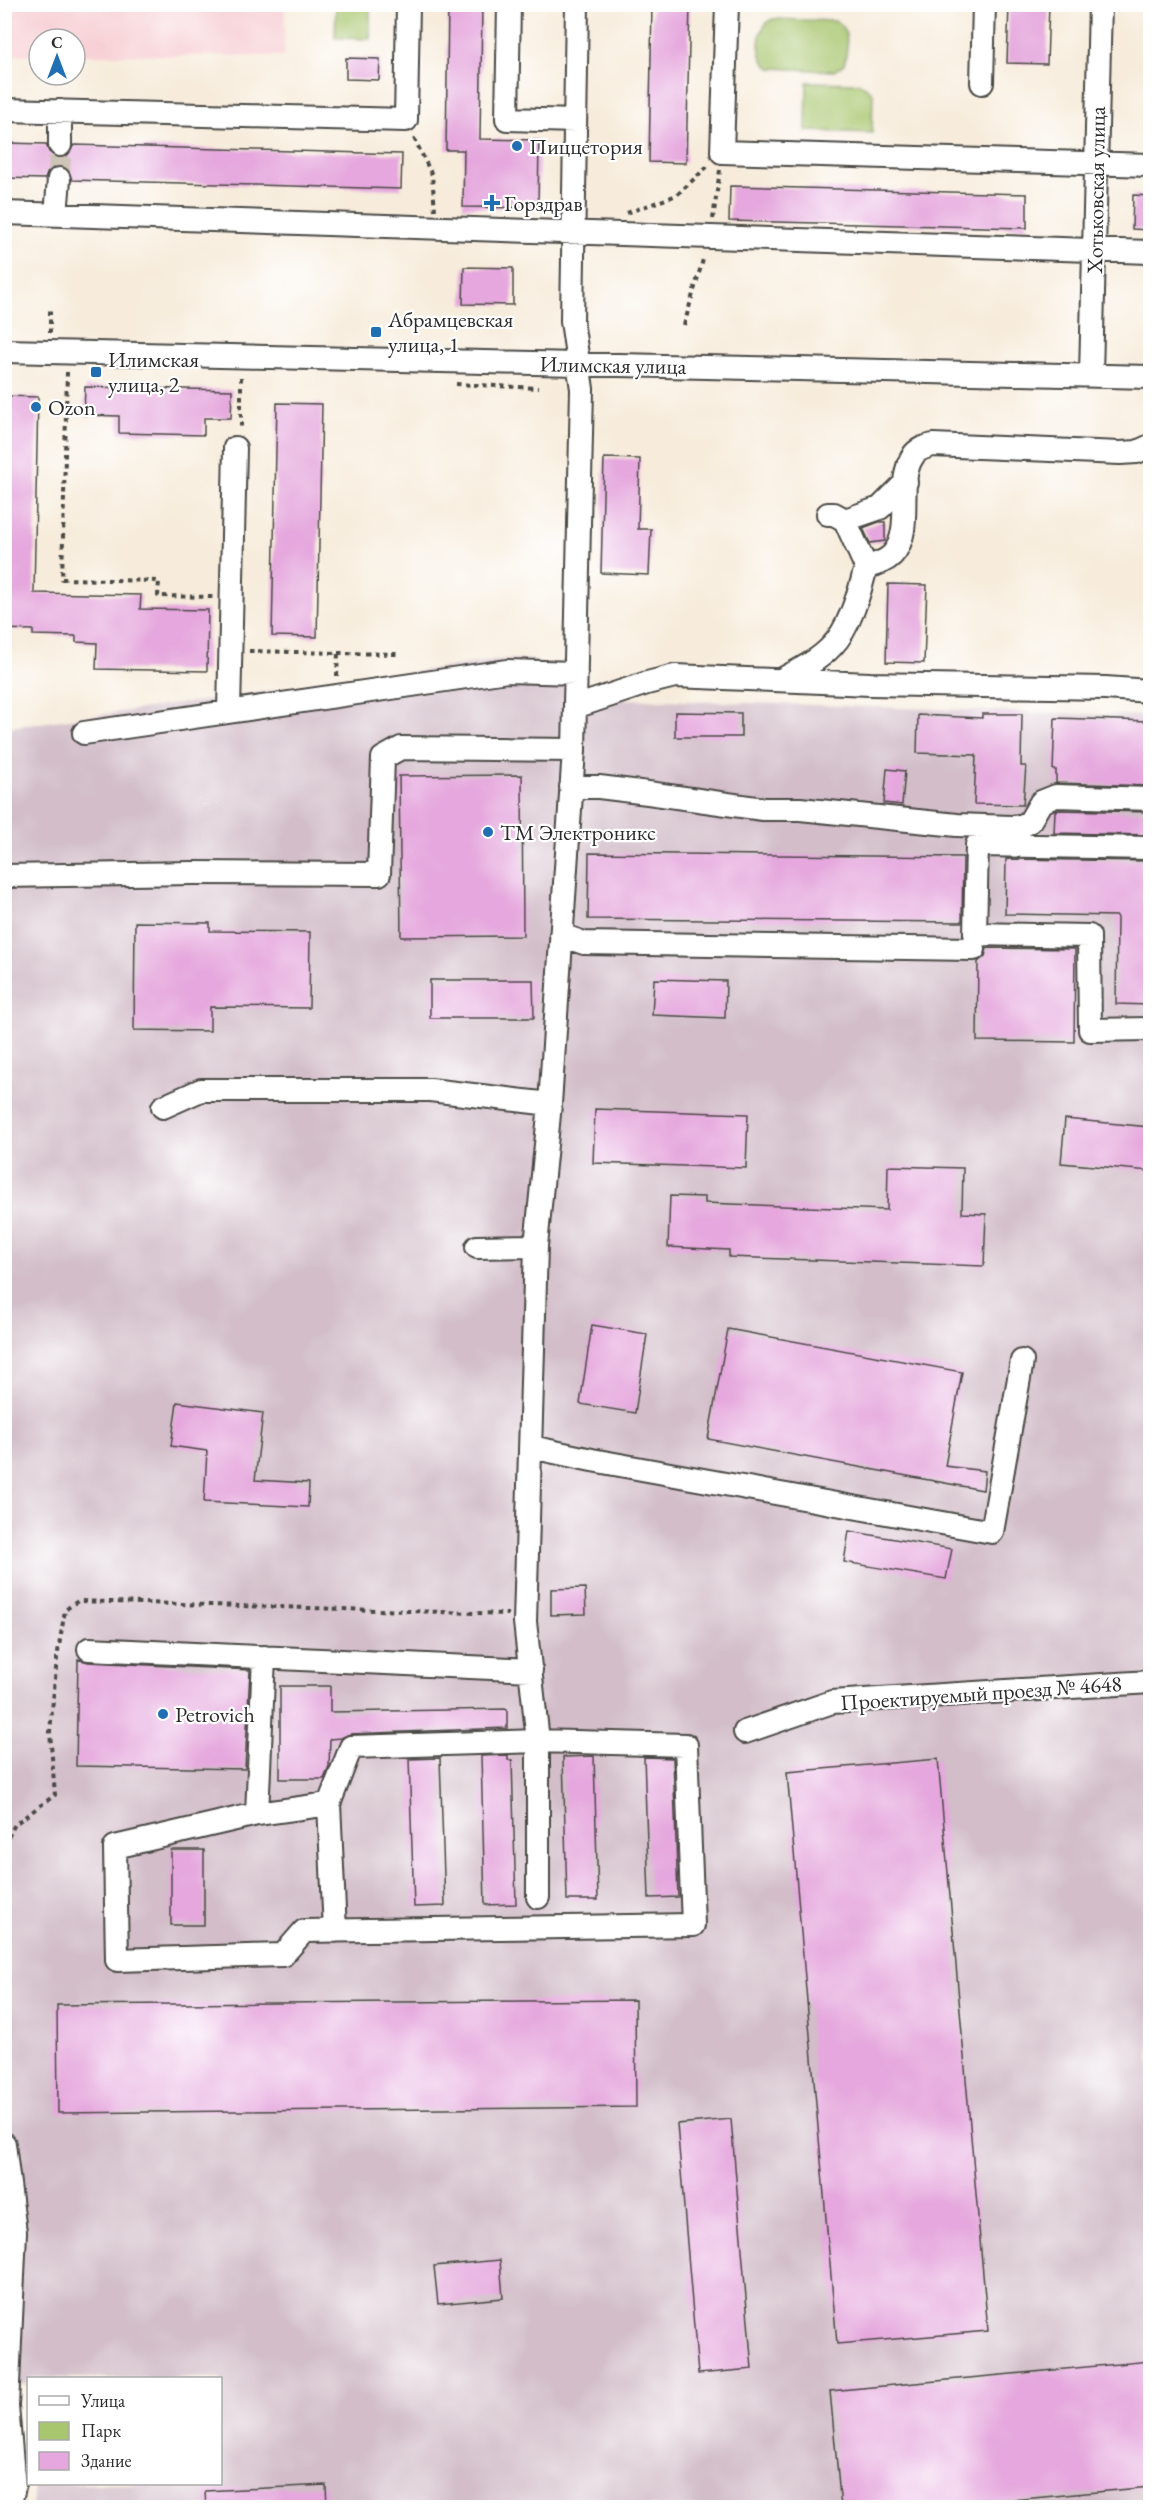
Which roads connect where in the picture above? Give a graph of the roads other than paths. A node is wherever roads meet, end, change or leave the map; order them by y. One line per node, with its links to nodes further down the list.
1 (408, 4): 9 (street)
2 (509, 4): 10 (street)
3 (577, 4): 10 (street)
4 (728, 4): 12 (street)
5 (984, 4): 7 (street)
6 (1100, 4): 12 (street, Хотьковская улица)
7 (982, 83)
8 (4, 110): 9 (street)
9 (60, 111): 11 (street)
10 (575, 121): 17 (street)
11 (60, 145)
12 (1096, 163): 13 (street); 18 (street, Хотьковская улица)
13 (1150, 165)
14 (59, 179): 16 (street)
15 (4, 213): 16 (street)
16 (56, 215): 17 (street)
17 (573, 232): 18 (street); 21 (street)
18 (1094, 250): 19 (street); 22 (street, Хотьковская улица)
19 (1150, 252)
20 (4, 351): 21 (street, Илимская улица)
21 (579, 365): 22 (street, Илимская улица); 28 (street)
22 (1091, 375): 23 (street, Илимская улица)
23 (1150, 377)
24 (235, 448): 32 (street)
25 (1146, 454): 26 (street)
26 (906, 482): 27 (street); 27 (street)
27 (866, 567): 29 (street)
28 (576, 673): 31 (street); 32 (street)
29 (780, 680): 30 (street); 31 (street)
30 (1150, 691)
31 (575, 707): 34 (street)
32 (229, 711): 33 (street)
33 (84, 733)
34 (574, 750): 35 (street); 38 (street)
35 (571, 787): 36 (street); 39 (street)
36 (1150, 799)
37 (1150, 848): 41 (street)
38 (4, 876)
39 (561, 935): 40 (street); 42 (street)
40 (974, 949)
41 (1150, 1029)
42 (550, 1104): 43 (street); 44 (street)
43 (163, 1107)
44 (536, 1246): 45 (street); 47 (street)
45 (477, 1247)
46 (1022, 1361): 47 (street)
47 (531, 1447): 50 (street)
48 (89, 1648): 49 (street)
49 (264, 1657): 50 (street); 55 (street)
50 (531, 1670): 53 (street)
51 (1150, 1682): 52 (street, Проектируемый проезд № 4648)
52 (745, 1732)
53 (538, 1741): 54 (street); 56 (street); 57 (street)
54 (329, 1804): 55 (street); 57 (street)
55 (257, 1814): 57 (street)
56 (538, 1897)
57 (335, 1931)
58 (4, 2144): 59 (street)
59 (9, 2487)

